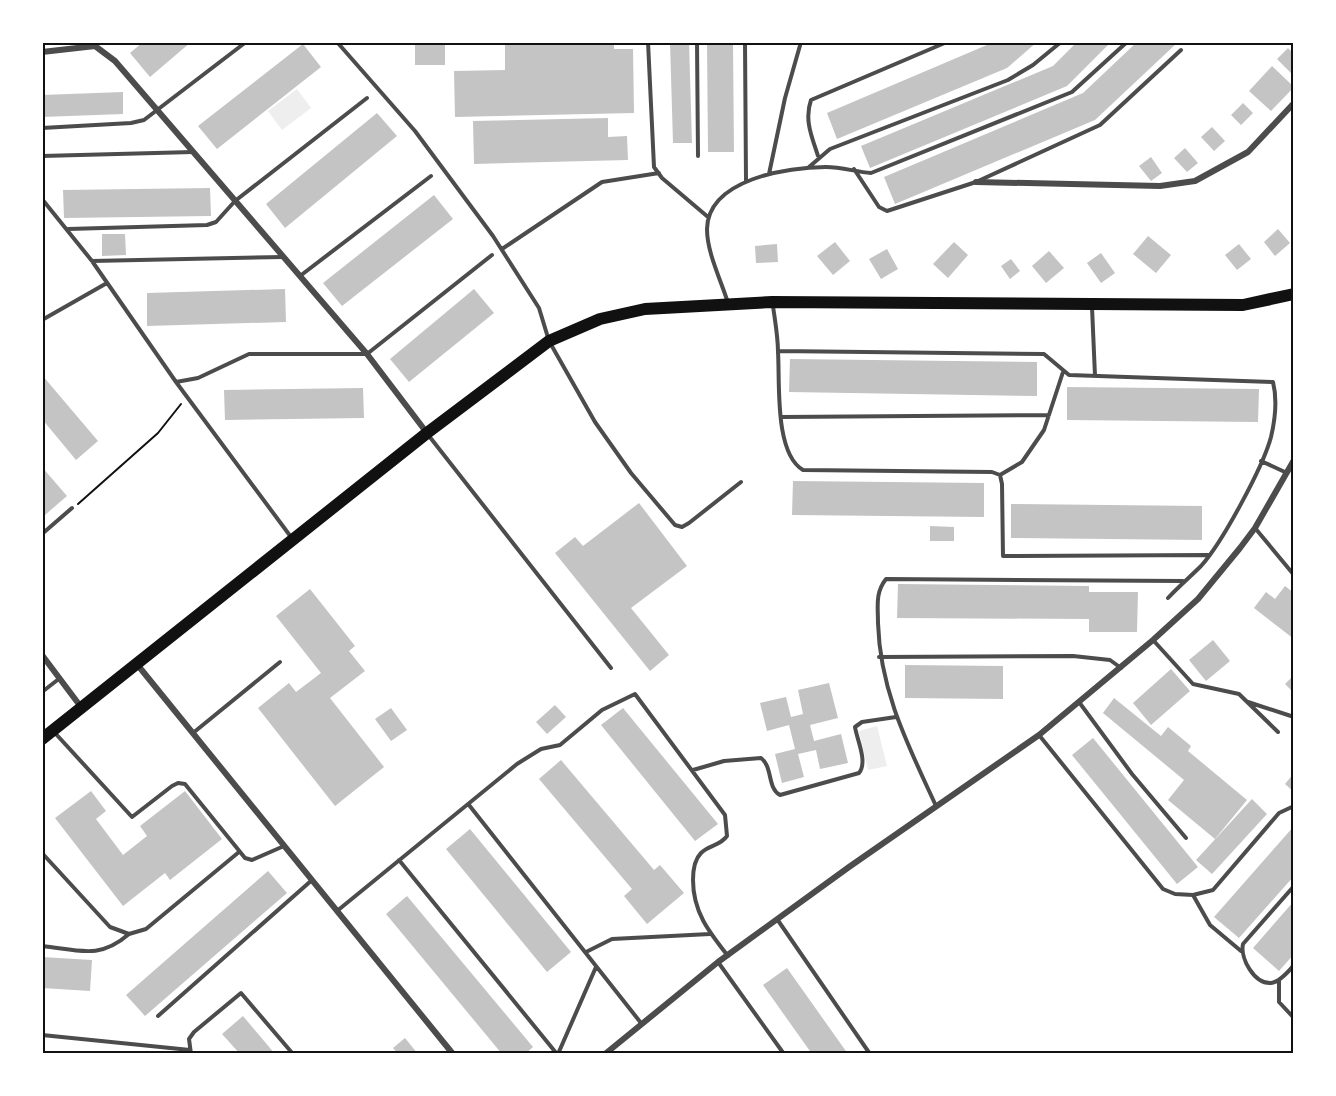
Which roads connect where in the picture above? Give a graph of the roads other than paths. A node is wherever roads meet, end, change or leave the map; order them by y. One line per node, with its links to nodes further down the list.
1 (246, 42): 15 (lane)
2 (337, 42): 32 (lane)
3 (648, 42): 23 (lane)
4 (697, 42): 19 (lane)
5 (745, 42): 26 (lane)
6 (801, 42): 24 (lane)
7 (947, 42): 20 (lane)
8 (1061, 42): 20 (lane)
9 (1127, 42): 22 (lane)
10 (98, 44): 12 (street); 15 (street)
11 (1181, 51): 27 (lane)
12 (42, 52)
13 (367, 98): 29 (lane)
14 (1294, 104): 27 (street)
15 (159, 111): 16 (lane); 17 (street)
16 (42, 128)
17 (194, 152): 18 (lane); 29 (street)
18 (42, 156)
19 (698, 156)
20 (818, 156): 21 (lane)
21 (808, 168): 22 (lane); 24 (lane)
22 (854, 168): 27 (lane)
23 (659, 173): 30 (lane); 32 (lane)
24 (769, 174): 26 (lane)
25 (431, 176): 36 (lane)
26 (746, 181): 30 (lane)
27 (976, 182)
28 (42, 199): 31 (lane)
29 (236, 201): 31 (lane); 34 (street)
30 (708, 217): 41 (lane)
31 (67, 229): 35 (lane)
32 (502, 249): 43 (lane)
33 (492, 255): 45 (lane)
34 (284, 257): 35 (lane); 36 (street)
35 (92, 261): 37 (lane)
36 (300, 276): 45 (street)
37 (107, 283): 42 (lane); 48 (lane)
38 (1294, 294): 40 (main road)
39 (772, 302): 40 (main road); 41 (main road); 44 (lane)
40 (1092, 303): 47 (lane)
41 (729, 304): 43 (main road)
42 (42, 320)
43 (549, 341): 51 (main road); 56 (lane)
44 (778, 351): 46 (lane); 50 (lane)
45 (367, 354): 48 (lane); 51 (street)
46 (1063, 372): 47 (lane); 49 (lane)
47 (1095, 376): 53 (lane)
48 (176, 382): 60 (lane)
49 (1049, 415): 50 (lane); 55 (lane)
50 (781, 417): 55 (lane)
51 (427, 433): 60 (main road); 72 (lane)
52 (1294, 460): 54 (street)
53 (1261, 461): 54 (lane); 61 (lane)
54 (1287, 473): 58 (street)
55 (1000, 475): 61 (lane)
56 (741, 482)
57 (72, 508): 59 (lane)
58 (1255, 528): 62 (lane); 67 (street)
59 (42, 534)
60 (293, 540): 70 (main road)
61 (1209, 555): 65 (lane)
62 (1287, 568): 63 (lane); 64 (lane)
63 (1294, 568)
64 (1294, 575)
65 (1184, 581): 66 (lane); 69 (lane)
66 (1168, 598)
67 (1153, 640): 73 (street); 77 (lane)
68 (42, 655): 74 (street)
69 (879, 657): 73 (lane); 79 (lane)
70 (136, 662): 78 (main road); 83 (street)
71 (280, 662): 83 (lane)
72 (611, 668)
73 (1121, 668): 76 (street)
74 (60, 678): 75 (lane); 78 (street)
75 (42, 692)
76 (1079, 702): 84 (street); 90 (lane)
77 (1248, 702): 80 (lane); 82 (lane)
78 (81, 707): 81 (main road)
79 (896, 717): 86 (lane); 88 (lane)
80 (1294, 717)
81 (53, 730): 85 (main road); 92 (lane)
82 (1278, 732)
83 (193, 733): 91 (street)
84 (1039, 735): 88 (street); 97 (lane)
85 (42, 739)
86 (693, 770): 87 (lane); 101 (lane)
87 (469, 805): 94 (lane); 104 (lane)
88 (936, 806): 99 (street)
89 (1294, 806): 97 (lane)
90 (1186, 838)
91 (284, 846): 92 (lane); 95 (street)
92 (239, 852): 100 (lane)
93 (42, 853): 100 (lane)
94 (399, 860): 98 (lane); 117 (lane)
95 (312, 880): 98 (street); 110 (lane)
96 (1294, 886): 103 (lane)
97 (1193, 895): 103 (lane)
98 (336, 911): 116 (street)
99 (777, 919): 105 (street); 120 (lane)
100 (129, 934): 102 (lane)
101 (711, 934): 104 (lane); 105 (lane)
102 (42, 946)
103 (1241, 951): 109 (lane)
104 (586, 952): 108 (lane)
105 (728, 956): 106 (street)
106 (718, 962): 112 (street); 119 (lane)
107 (1294, 964): 109 (lane)
108 (596, 967): 112 (lane); 117 (lane)
109 (1279, 980): 111 (lane)
110 (158, 1016)
111 (1294, 1018)
112 (641, 1023): 118 (street)
113 (42, 1035): 114 (lane)
114 (190, 1052): 115 (lane)
115 (293, 1054)
116 (453, 1054)
117 (557, 1054)
118 (604, 1054)
119 (784, 1054)
120 (870, 1054)

